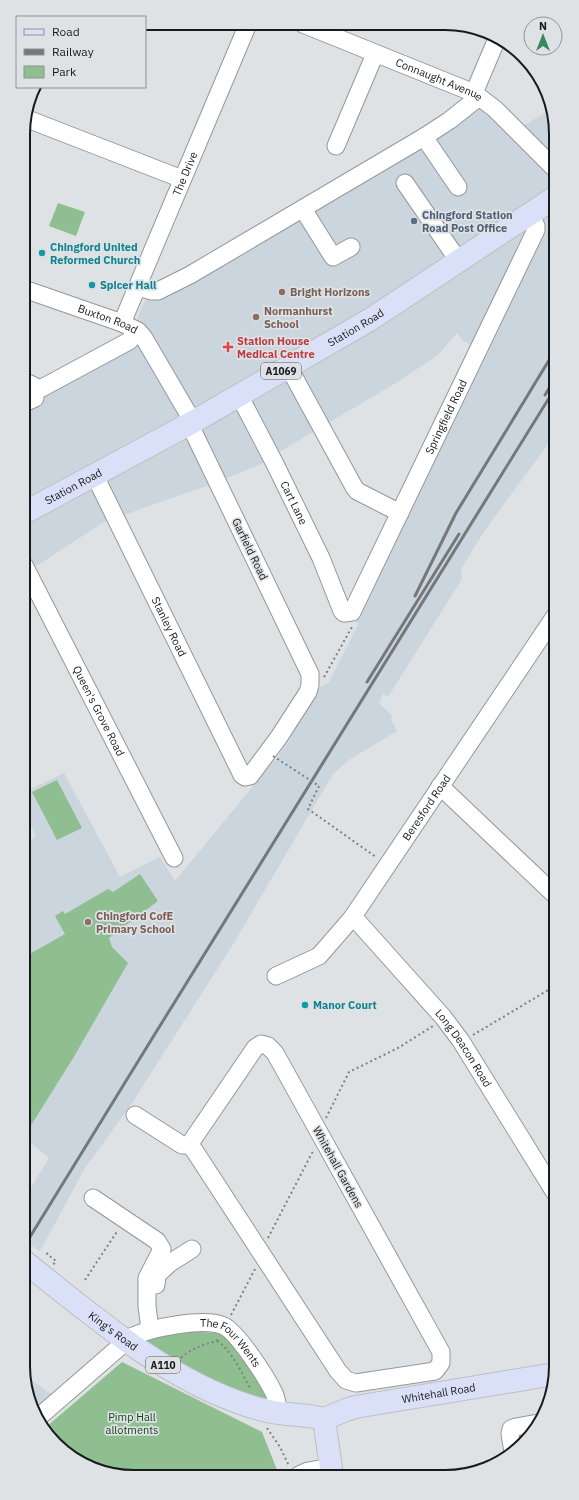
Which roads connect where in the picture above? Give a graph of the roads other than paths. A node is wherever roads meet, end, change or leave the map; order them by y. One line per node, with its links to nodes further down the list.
1 (245, 30): 10 (street, The Drive)
2 (317, 30): 4 (street, Connaught Avenue)
3 (495, 43): 5 (street)
4 (375, 54): 5 (street, Connaught Avenue); 8 (street)
5 (476, 95): 7 (street); 9 (street, Connaught Avenue)
6 (31, 120): 10 (street)
7 (424, 137): 12 (street); 14 (street)
8 (336, 146)
9 (549, 163)
10 (182, 179): 18 (street, The Drive)
11 (405, 183): 17 (street)
12 (458, 187)
13 (549, 201): 15 (main road, Station Road / A1069)
14 (303, 209): 16 (street); 18 (street)
15 (530, 214): 17 (main road, Station Road / A1069); 28 (street, Springfield Road)
16 (351, 247)
17 (458, 260): 22 (main road, Station Road / A1069)
18 (138, 286): 20 (street, The Drive)
19 (30, 291): 20 (street, Buxton Road)
20 (122, 323): 21 (street, Buxton Road)
21 (138, 331): 23 (street); 25 (street, Buxton Road)
22 (288, 366): 24 (main road, Station Road / A1069); 28 (street)
23 (30, 385)
24 (239, 395): 25 (main road, Station Road / A1069); 30 (street, Cart Lane)
25 (191, 422): 26 (main road, Station Road / A1069); 32 (street, Garfield Road)
26 (94, 474): 27 (main road, Station Road / A1069); 32 (street, Stanley Road)
27 (30, 510)
28 (400, 513): 30 (street, Springfield Road)
29 (30, 577): 34 (street, Queen's Grove Road)
30 (349, 619)
31 (549, 625): 33 (street, Beresford Road)
32 (245, 777)
33 (440, 786): 35 (street); 36 (street, Beresford Road)
34 (174, 858)
35 (549, 889)
36 (352, 918): 37 (street, Beresford Road); 40 (street, Long Deacon Road)
37 (276, 976)
38 (135, 1115): 39 (street)
39 (189, 1145): 47 (street, Whitehall Gardens); 47 (street, Whitehall Gardens)
40 (549, 1182)
41 (93, 1198): 44 (street)
42 (192, 1249): 44 (street)
43 (30, 1266): 45 (main road, King's Road / A110)
44 (153, 1330): 45 (street, The Four Wents); 50 (street, The Four Wents)
45 (126, 1340): 49 (street, The Four Wents); 50 (main road, King's Road / A110)
46 (549, 1375): 48 (main road, Whitehall Road)
47 (396, 1378): 48 (street)
48 (399, 1400): 51 (main road, Whitehall Road)
49 (42, 1414)
50 (272, 1419): 51 (main road, King's Road / A110)
51 (324, 1419): 54 (main road)
52 (531, 1424): 53 (street)
53 (512, 1446)
54 (332, 1470)

